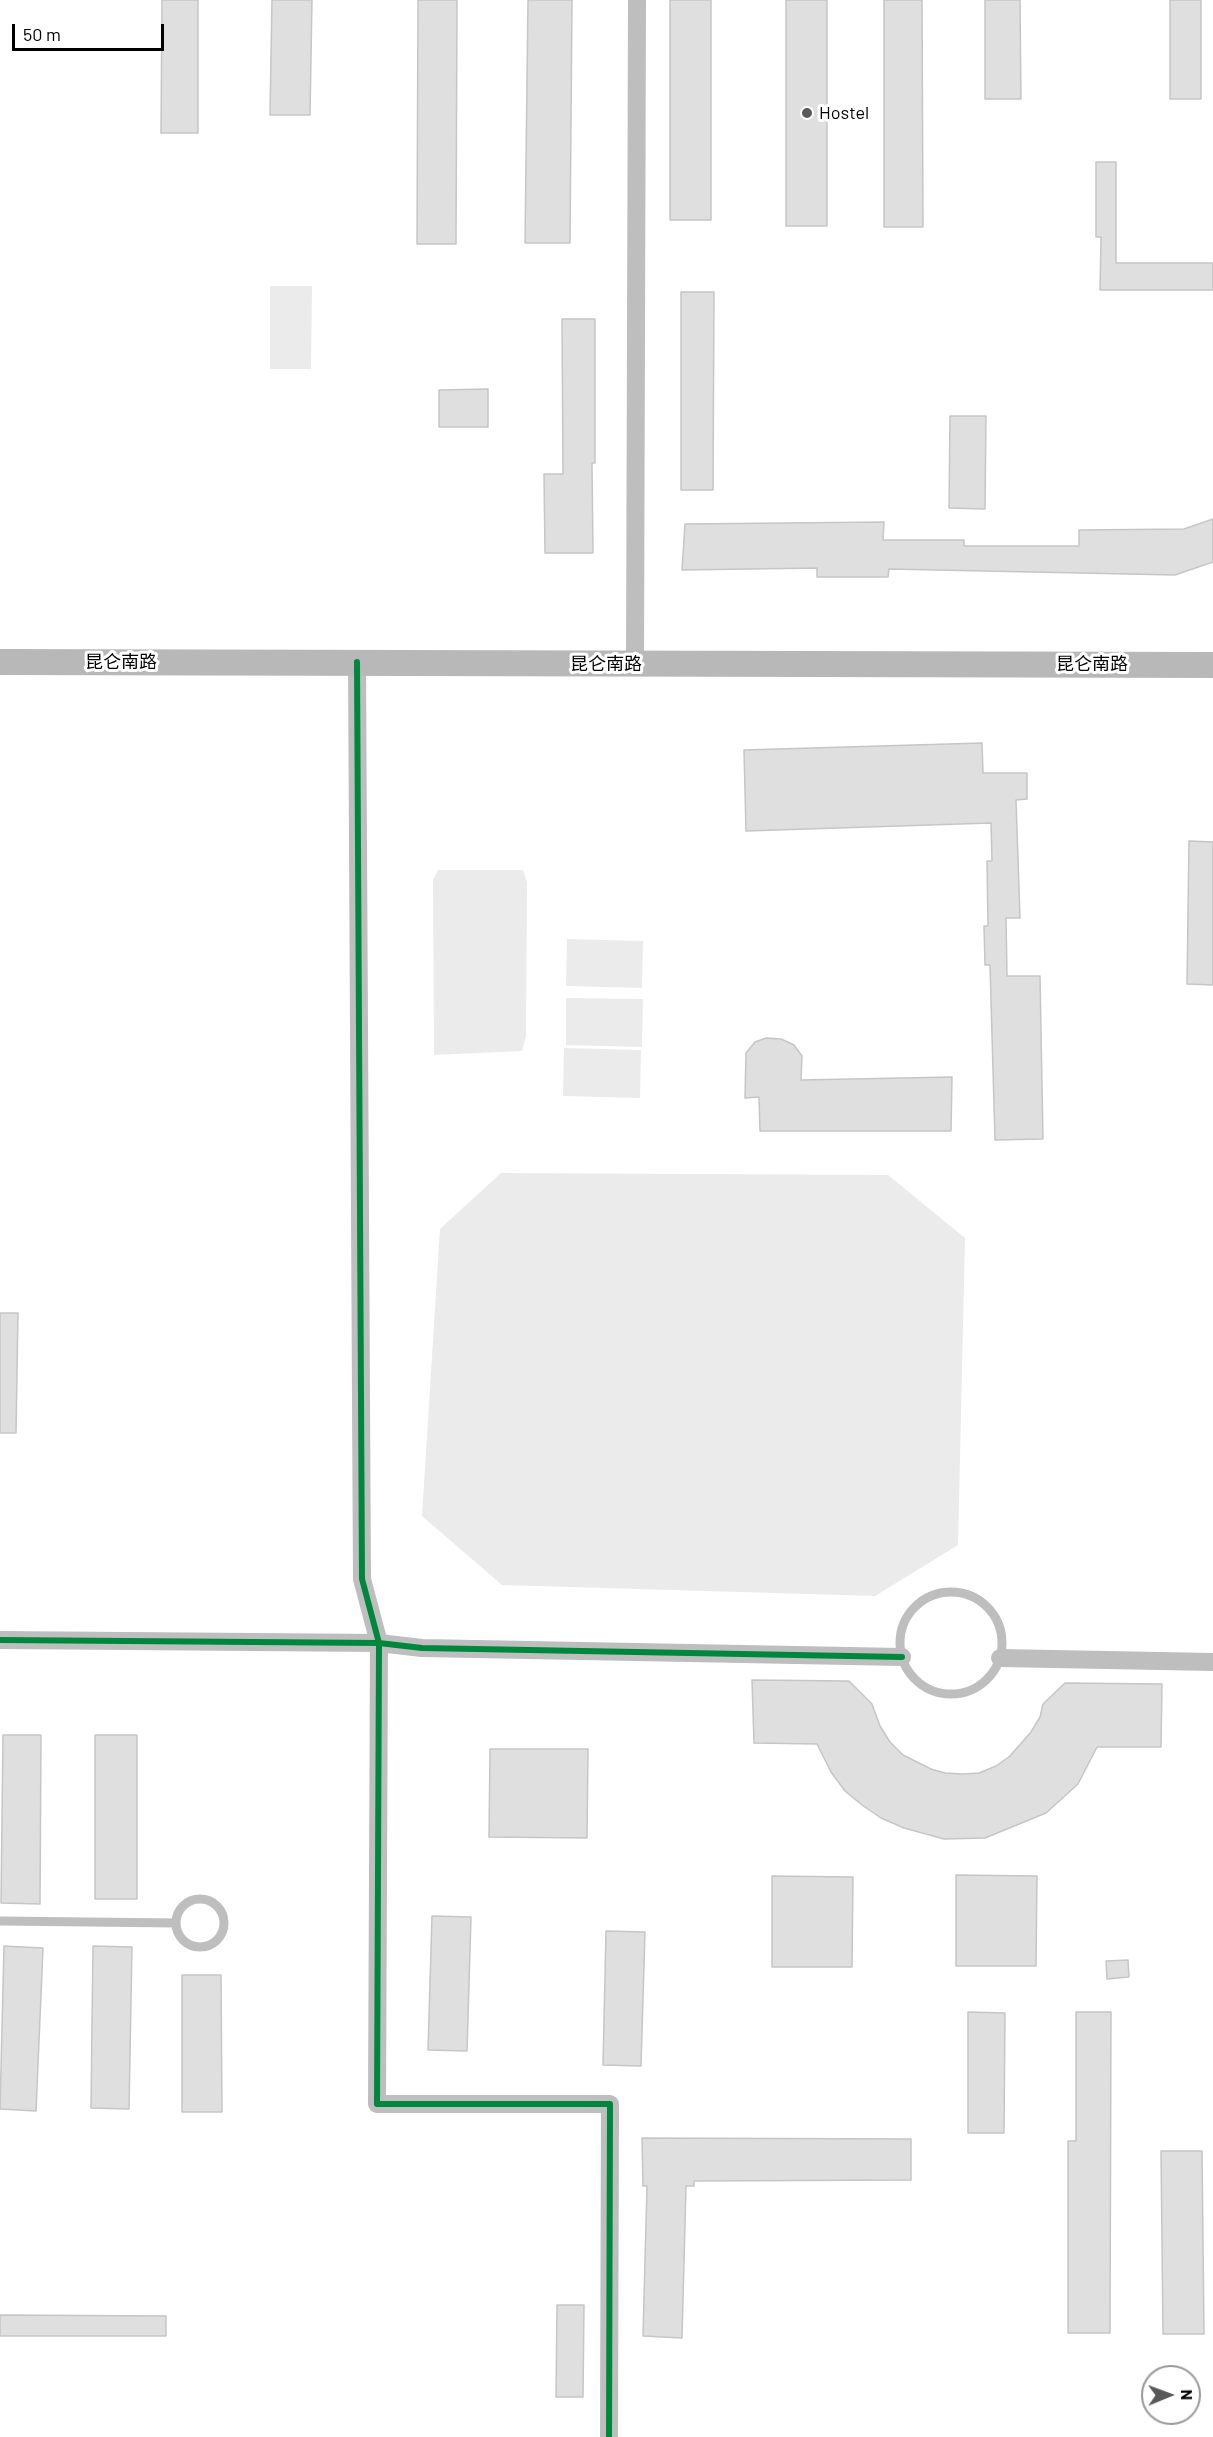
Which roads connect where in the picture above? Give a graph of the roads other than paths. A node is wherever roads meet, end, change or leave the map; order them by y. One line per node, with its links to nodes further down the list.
1 (637, 0): 4 (street)
2 (0, 662): 3 (main road, 昆仑南路)
3 (357, 662): 4 (main road, 昆仑南路); 7 (street)
4 (635, 664): 5 (main road, 昆仑南路)
5 (1213, 664)
6 (0, 1640): 7 (street)
7 (379, 1643): 8 (street); 13 (street)
8 (902, 1657): 9 (lane); 9 (lane)
9 (1000, 1658): 10 (street)
10 (1213, 1662)
11 (0, 1921): 12 (lane)
12 (176, 1923): 12 (lane)
13 (609, 2437)

